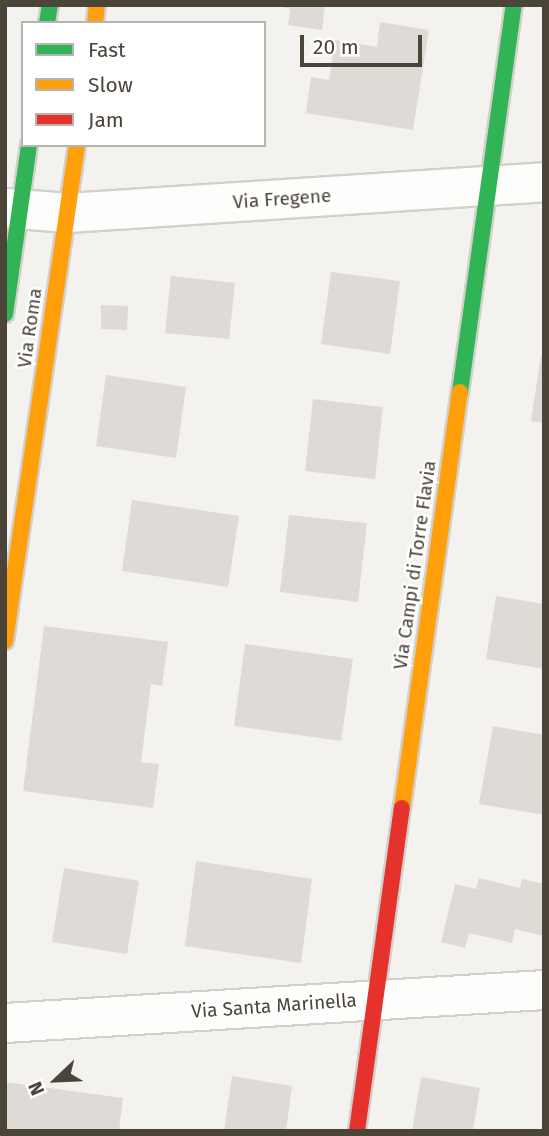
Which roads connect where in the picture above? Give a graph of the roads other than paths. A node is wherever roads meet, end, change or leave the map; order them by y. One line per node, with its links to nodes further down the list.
1 (514, 5): 5 (street, Via Campi di Torre Flavia)
2 (28, 147): 6 (street, Via Roma)
3 (77, 147): 7 (street, Via Roma)
4 (544, 182): 5 (street, Via Fregene)
5 (487, 185): 7 (street, Via Fregene); 11 (street, Via Campi di Torre Flavia)
6 (12, 209): 7 (street, Via Fregene); 8 (street, Via Roma)
7 (68, 213): 9 (street, Via Roma)
8 (5, 314)
9 (5, 641)
10 (544, 990): 11 (street, Via Santa Marinella)
11 (378, 999): 12 (street, Via Santa Marinella); 13 (street, Via Campi di Torre Flavia)
12 (5, 1023)
13 (357, 1131)

